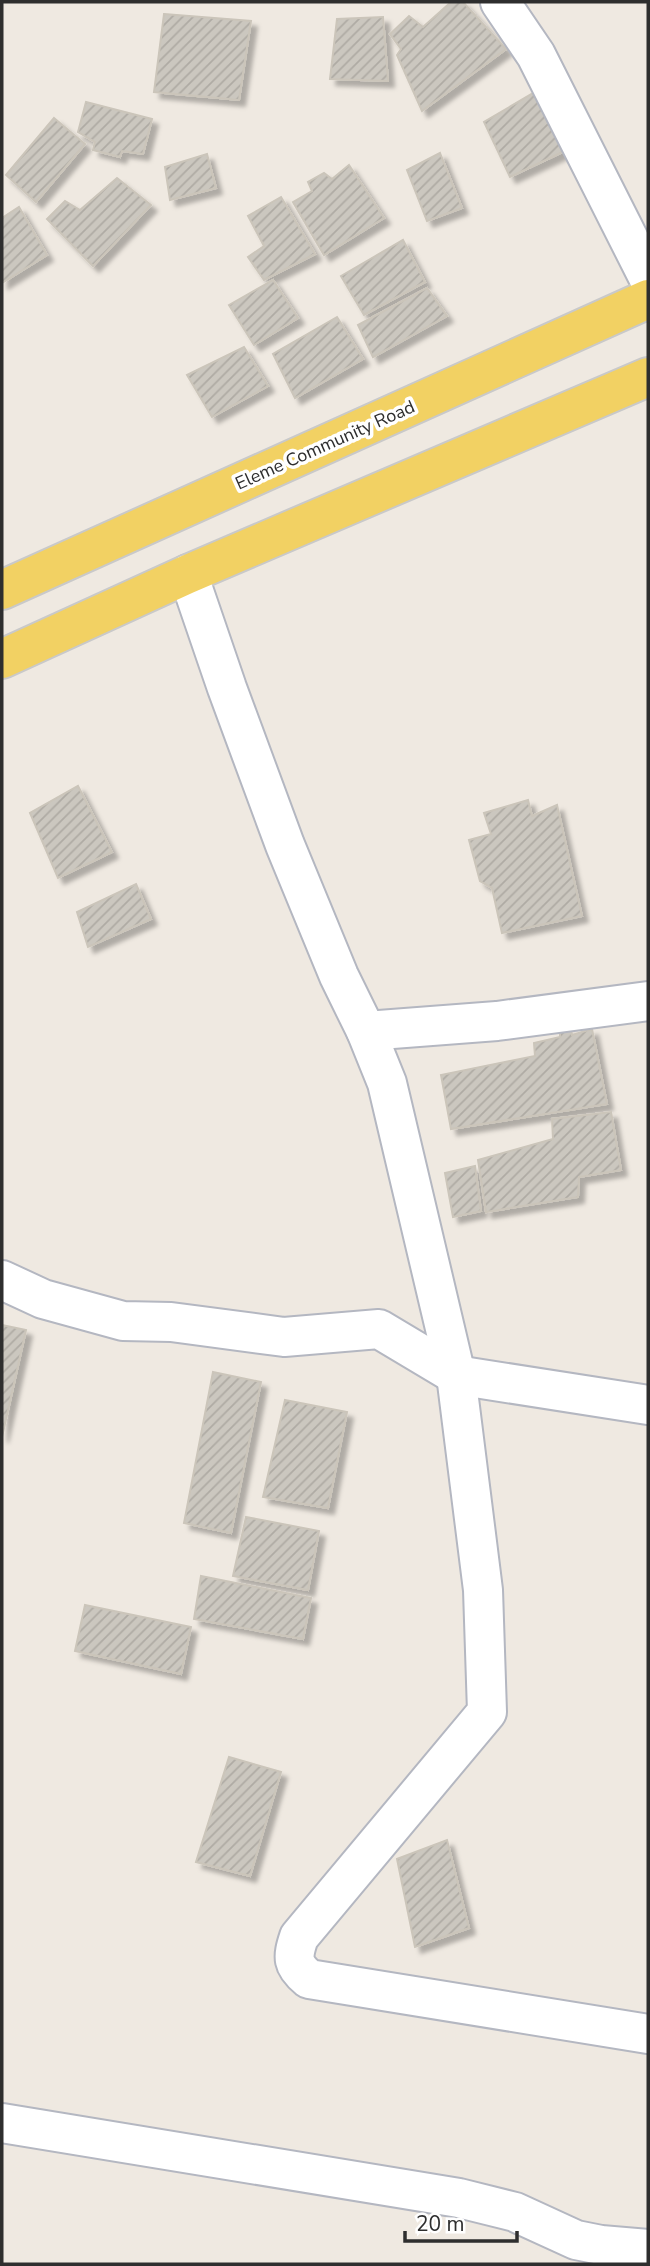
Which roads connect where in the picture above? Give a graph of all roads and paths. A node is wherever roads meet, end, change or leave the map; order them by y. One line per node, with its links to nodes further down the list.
1 (499, 2): 2 (street)
2 (648, 277)
3 (648, 299): 6 (main road, Eleme Community Road)
4 (648, 377): 5 (main road)
5 (188, 574): 7 (main road); 9 (street)
6 (2, 590)
7 (2, 659)
8 (648, 1001): 9 (street)
9 (366, 1031): 11 (street)
10 (2, 1280): 11 (street)
11 (456, 1375): 12 (street); 13 (street)
12 (648, 1405)
13 (648, 2034)
14 (2, 2123): 15 (street)
15 (648, 2249)

